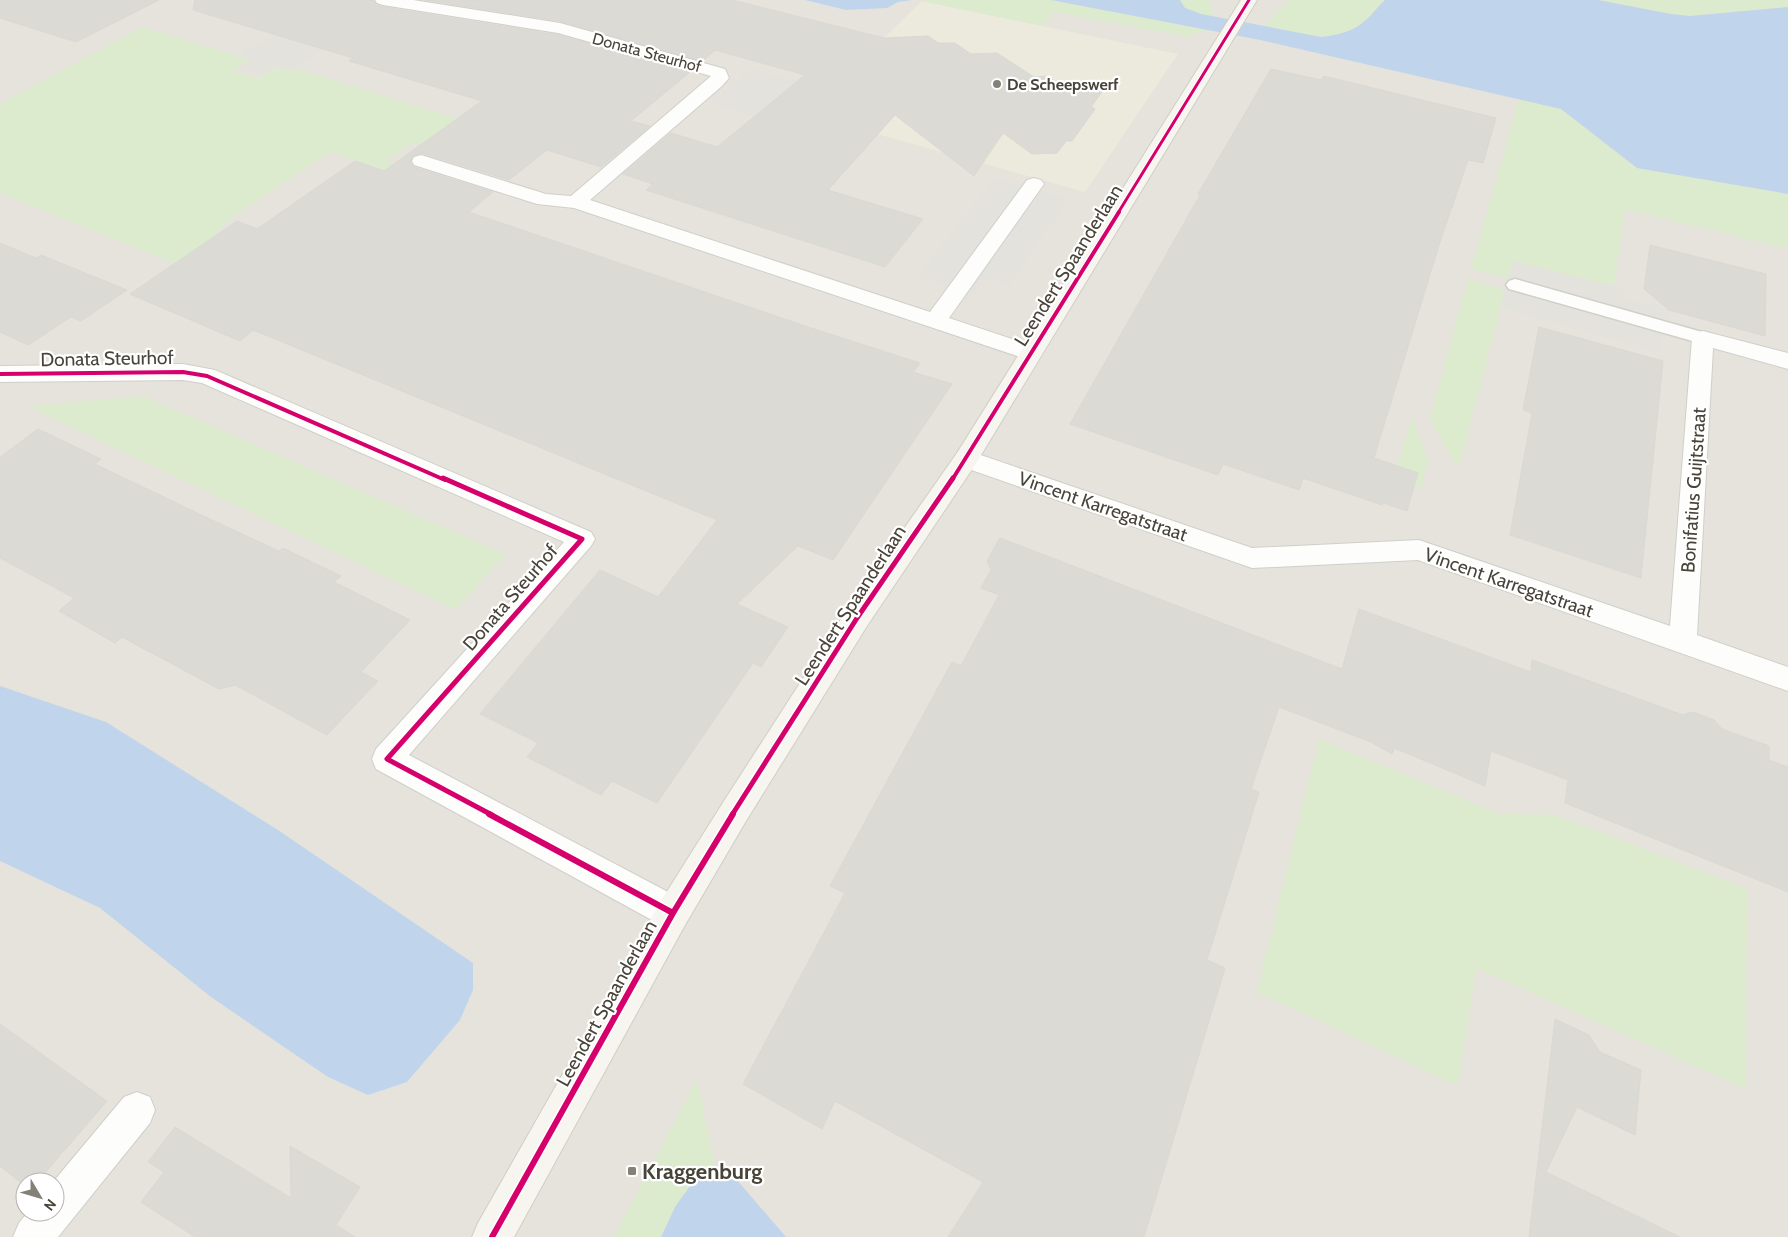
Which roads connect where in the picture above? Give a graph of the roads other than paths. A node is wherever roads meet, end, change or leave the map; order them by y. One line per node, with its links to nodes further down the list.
1 (383, 0): 5 (street, Donata Steurhof)
2 (1249, 0): 9 (street, Leendert Spaanderlaan)
3 (421, 160): 5 (street)
4 (1034, 184): 7 (street)
5 (576, 202): 7 (street)
6 (1515, 285): 8 (lane)
7 (936, 320): 9 (street)
8 (1703, 338): 10 (street); 13 (street, Bonifatius Guijtstraat)
9 (1031, 353): 12 (street, Leendert Spaanderlaan)
10 (1788, 361)
11 (0, 374): 15 (street, Donata Steurhof)
12 (966, 459): 13 (street, Vincent Karregatstraat); 15 (street, Leendert Spaanderlaan)
13 (1684, 642): 14 (street, Vincent Karregatstraat)
14 (1788, 679)
15 (673, 913): 20 (street, Leendert Spaanderlaan)
16 (138, 1110): 17 (street)
17 (65, 1198)
18 (45, 1222): 19 (street)
19 (33, 1237)
20 (492, 1237)

